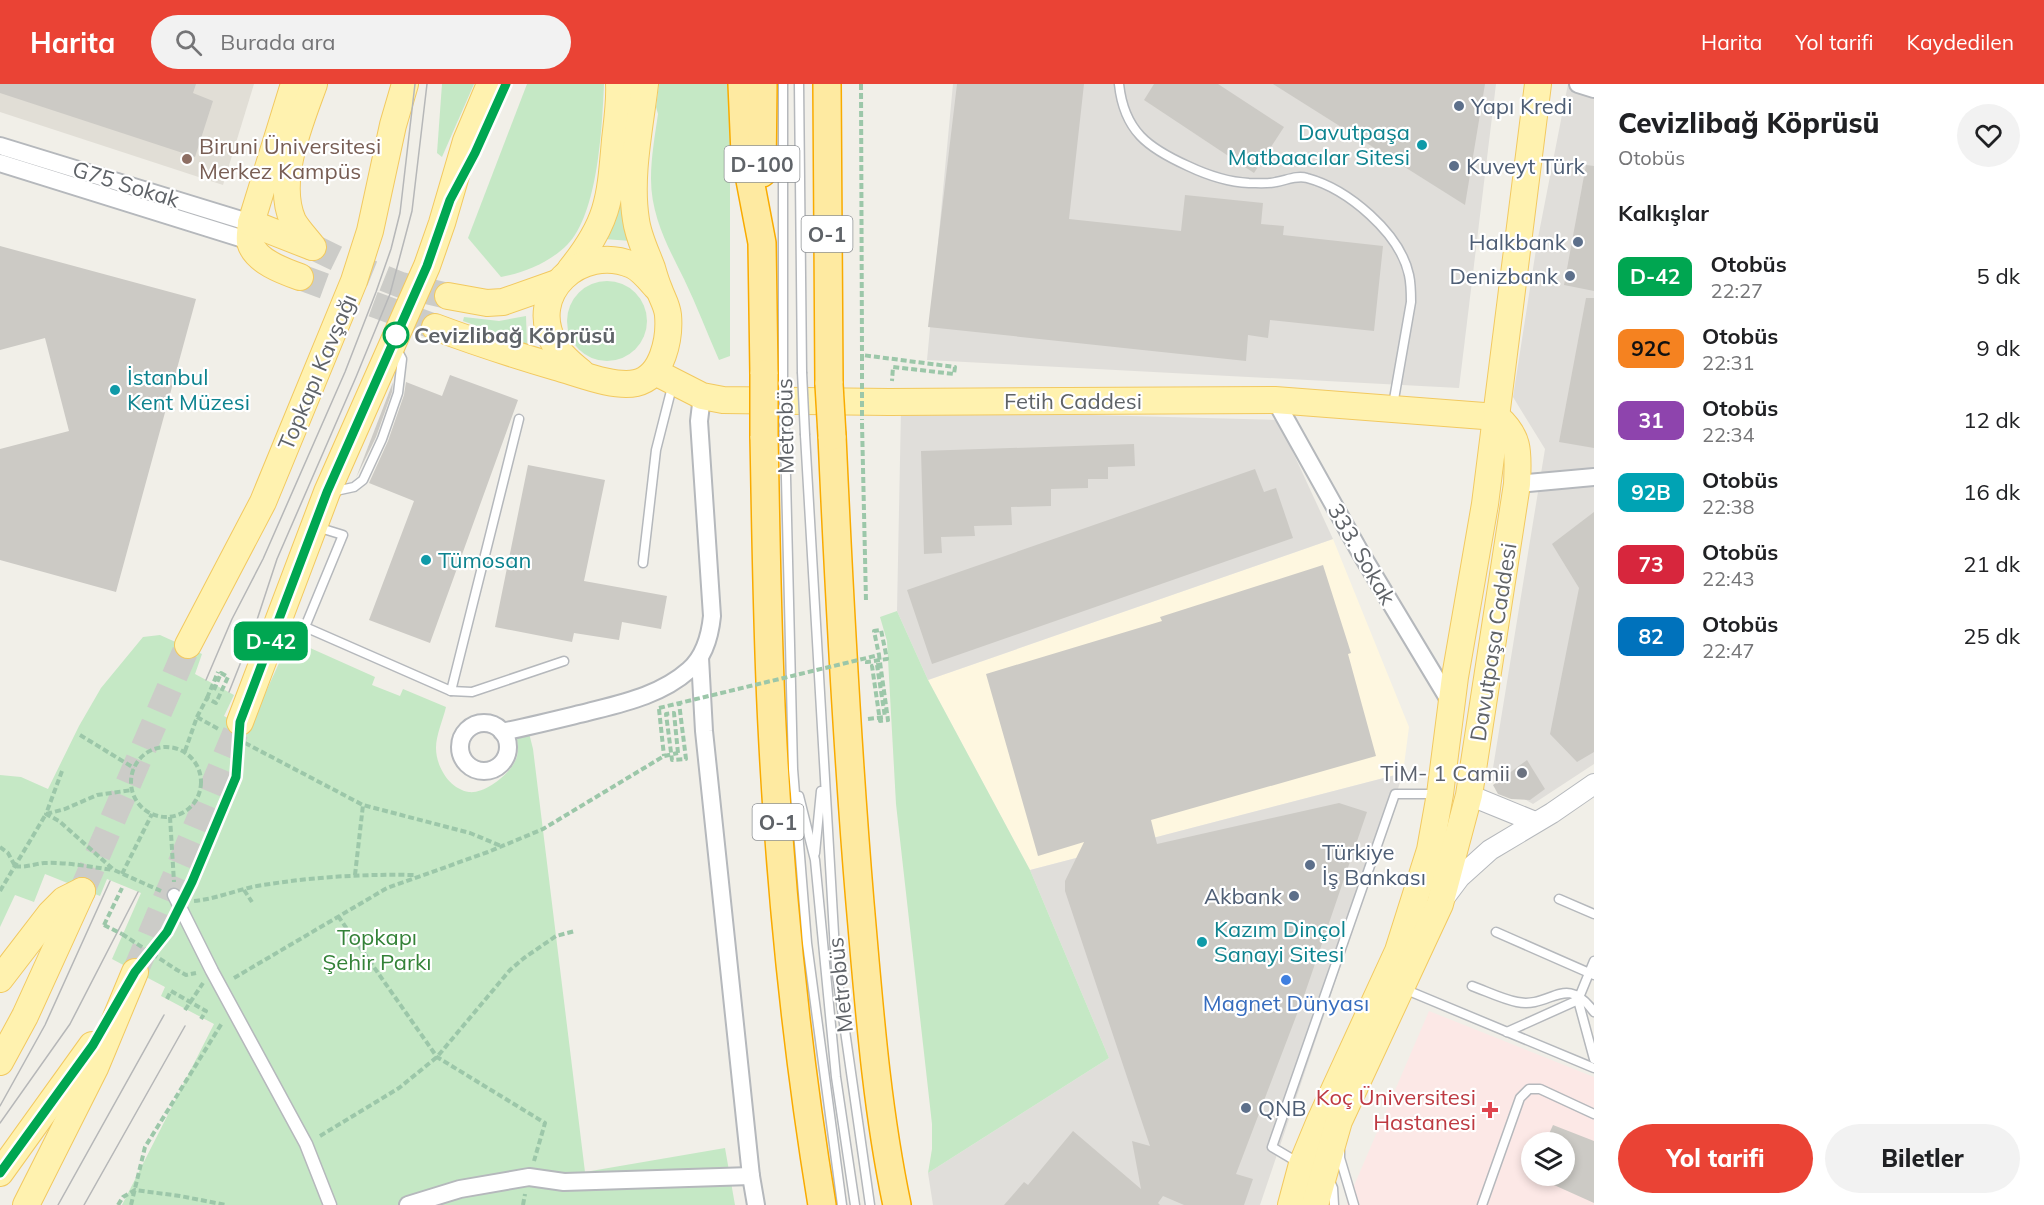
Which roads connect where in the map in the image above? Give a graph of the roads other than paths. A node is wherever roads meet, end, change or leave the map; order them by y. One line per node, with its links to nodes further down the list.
1 (294, 84): 20 (main road)
2 (314, 84): 20 (main road)
3 (405, 84): 41 (main road, Topkapı Kavşağı)
4 (490, 84): 19 (main road)
5 (506, 84): 19 (main road)
6 (620, 84): 23 (main road)
7 (645, 84): 24 (main road)
8 (742, 84): 21 (highway)
9 (763, 84): 21 (highway, D-100)
10 (783, 84): 28 (lane, Metrobüs)
11 (799, 84): 48 (lane, Metrobüs, bridge)
12 (827, 84): 84 (highway, O-1, bridge)
13 (1119, 84): 32 (lane)
14 (1538, 84): 33 (main road, Davutpaşa Caddesi)
15 (1578, 84): 16 (street)
16 (1594, 89)
17 (0, 146): 20 (street, G75 Sokak)
18 (0, 163): 20 (street, G75 Sokak)
19 (450, 200): 38 (main road)
20 (251, 232): 22 (main road)
21 (762, 243): 28 (highway, O-1)
22 (300, 277)
23 (561, 279): 24 (main road); 25 (main road); 27 (main road)
24 (658, 289): 29 (main road)
25 (448, 296)
26 (435, 327): 27 (main road)
27 (587, 376): 29 (main road)
28 (773, 376): 35 (highway, O-1, bridge)
29 (664, 377): 30 (main road, Fetih Caddesi); 39 (lane)
30 (702, 396): 31 (main road, Fetih Caddesi); 42 (street)
31 (1275, 400): 32 (main road, Fetih Caddesi); 45 (street, 333. Sokak)
32 (1393, 409): 33 (main road, Fetih Caddesi)
33 (1497, 417): 37 (main road, Davutpaşa Caddesi); 40 (main road, Davutpaşa Caddesi)
34 (519, 419): 44 (lane)
35 (775, 436): 49 (lane, Metrobüs); 80 (highway, O-1)
36 (1594, 477): 37 (street)
37 (1517, 484): 52 (main road, Davutpaşa Caddesi)
38 (314, 526): 44 (lane); 46 (main road)
39 (643, 563)
40 (1472, 579): 45 (main road, Davutpaşa Caddesi); 52 (main road)
41 (188, 645)
42 (699, 658): 47 (street); 75 (street)
43 (564, 661): 44 (lane)
44 (451, 691)
45 (1453, 706): 51 (main road, Davutpaşa Caddesi)
46 (236, 732)
47 (502, 732)
48 (823, 764): 54 (lane, Metrobüs); 83 (lane, Metrobüs)
49 (793, 769): 54 (lane, Metrobüs); 81 (lane, Metrobüs)
50 (1594, 784): 53 (street)
51 (1440, 794): 73 (main road, Davutpaşa Caddesi); 73 (lane)
52 (1469, 795): 53 (street); 57 (main road, Davutpaşa Caddesi)
53 (1535, 822): 57 (street)
54 (815, 860): 82 (lane, Metrobüs)
55 (174, 895): 77 (street)
56 (1559, 899): 58 (lane)
57 (1440, 904): 64 (main road, Davutpaşa Caddesi)
58 (1594, 914)
59 (1496, 932): 61 (lane)
60 (1594, 961): 61 (lane)
61 (1592, 974): 65 (lane)
62 (0, 979): 69 (main road)
63 (1472, 986): 65 (lane)
64 (1401, 987): 67 (lane); 72 (main road, Davutpaşa Caddesi)
65 (1579, 998): 66 (lane); 67 (lane); 68 (lane)
66 (1594, 1012)
67 (1508, 1032): 70 (lane)
68 (1594, 1059)
69 (0, 1062)
70 (1594, 1068)
71 (1594, 1114): 89 (lane)
72 (1339, 1121): 73 (main road, Davutpaşa Caddesi); 88 (lane)
73 (1313, 1166): 85 (main road, Davutpaşa Caddesi); 86 (main road, Davutpaşa Caddesi); 87 (lane)
74 (0, 1173): 76 (main road)
75 (751, 1176): 78 (street); 79 (street)
76 (26, 1205)
77 (330, 1205)
78 (408, 1205)
79 (756, 1205)
80 (822, 1205)
81 (842, 1205)
82 (855, 1205)
83 (870, 1205)
84 (897, 1205)
85 (1290, 1205)
86 (1315, 1205)
87 (1334, 1205)
88 (1354, 1205)
89 (1482, 1205)

